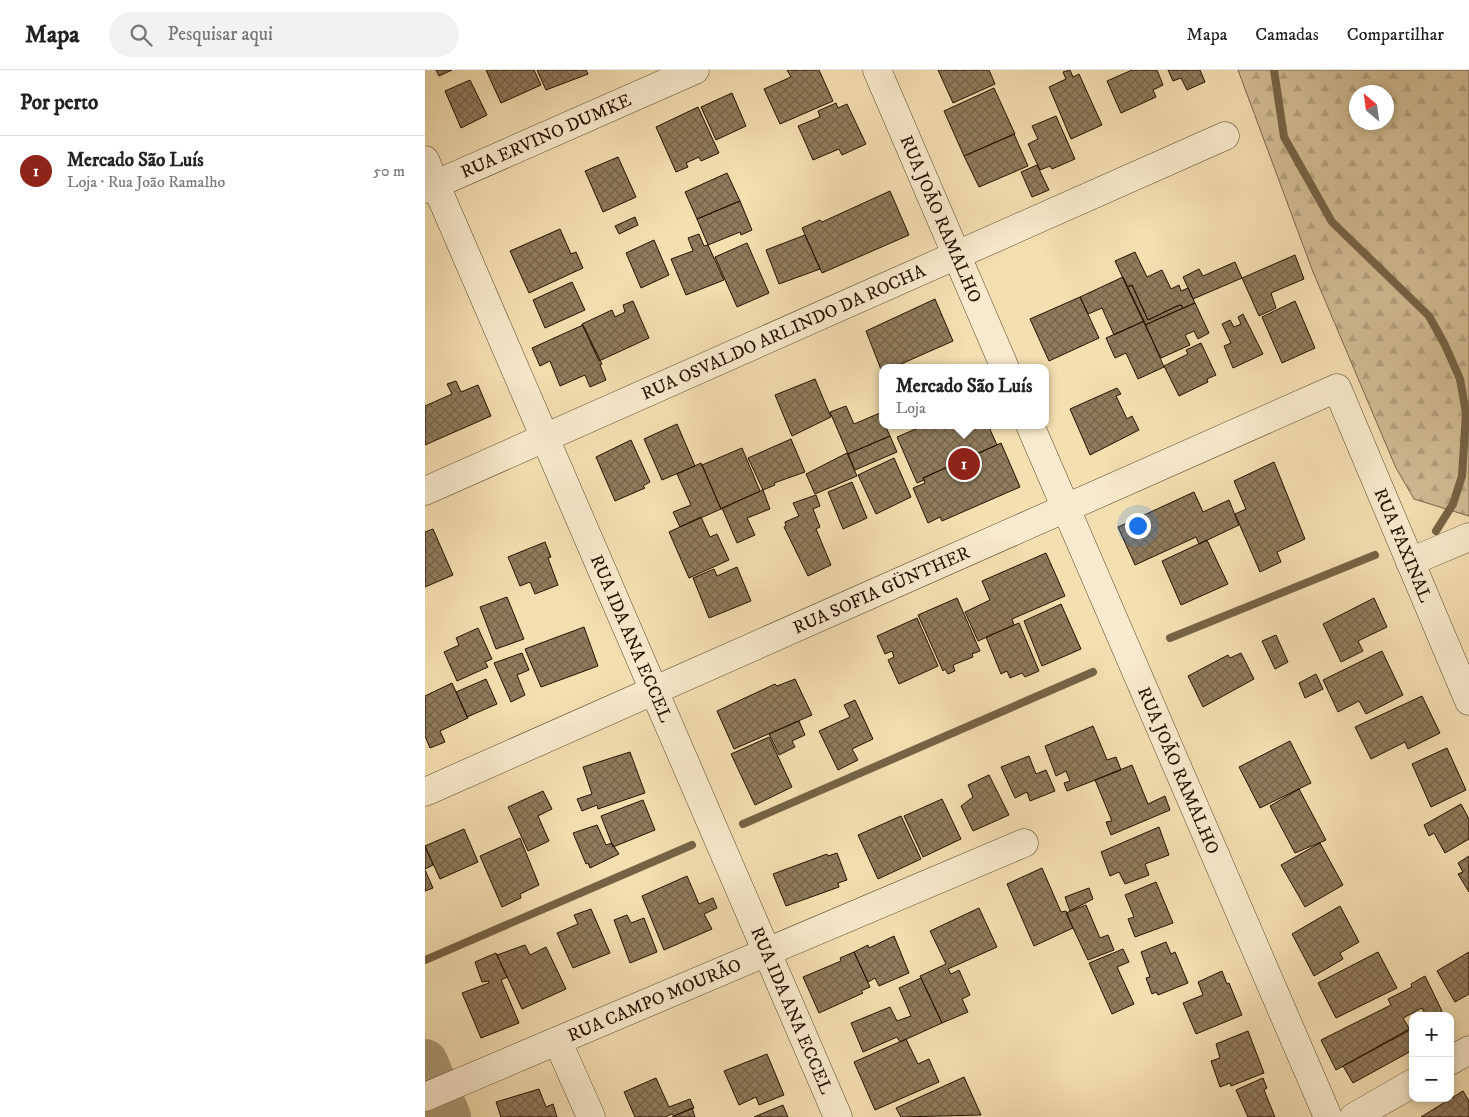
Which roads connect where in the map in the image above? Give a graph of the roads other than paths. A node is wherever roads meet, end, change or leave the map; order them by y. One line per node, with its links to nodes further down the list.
1 (695, 70): 4 (street, RUA ERVINO DUMKE)
2 (877, 70): 5 (street, RUA JOÃO RAMALHO)
3 (1225, 136): 5 (street, RUA OSVALDO ARLINDO DA ROCHA)
4 (428, 178): 9 (street, RUA IDA ANA ECCEL)
5 (957, 255): 6 (street, RUA JOÃO RAMALHO); 9 (street, RUA OSVALDO ARLINDO DA ROCHA)
6 (1003, 364)
7 (1337, 388): 11 (street, RUA SOFIA GÜNTHER); 13 (street, RUA FAXINAL)
8 (1032, 429): 11 (street, RUA JOÃO RAMALHO)
9 (545, 438): 10 (street, RUA OSVALDO ARLINDO DA ROCHA); 14 (street, RUA IDA ANA ECCEL)
10 (425, 491)
11 (1066, 508): 14 (street, RUA SOFIA GÜNTHER); 26 (street, RUA JOÃO RAMALHO)
12 (1469, 537): 13 (street)
13 (1410, 562): 15 (street, RUA FAXINAL)
14 (654, 691): 16 (street, RUA SOFIA GÜNTHER); 18 (street, RUA IDA ANA ECCEL)
15 (1469, 701)
16 (425, 792)
17 (1024, 843): 18 (street, RUA CAMPO MOURÃO)
18 (767, 953): 19 (street, RUA CAMPO MOURÃO); 25 (street, RUA IDA ANA ECCEL)
19 (559, 1042): 23 (street, RUA CAMPO MOURÃO); 24 (street)
20 (1469, 1050): 21 (street)
21 (1454, 1059)
22 (1409, 1085): 27 (street)
23 (425, 1098)
24 (591, 1117)
25 (838, 1117)
26 (1328, 1117)
27 (1354, 1117)

